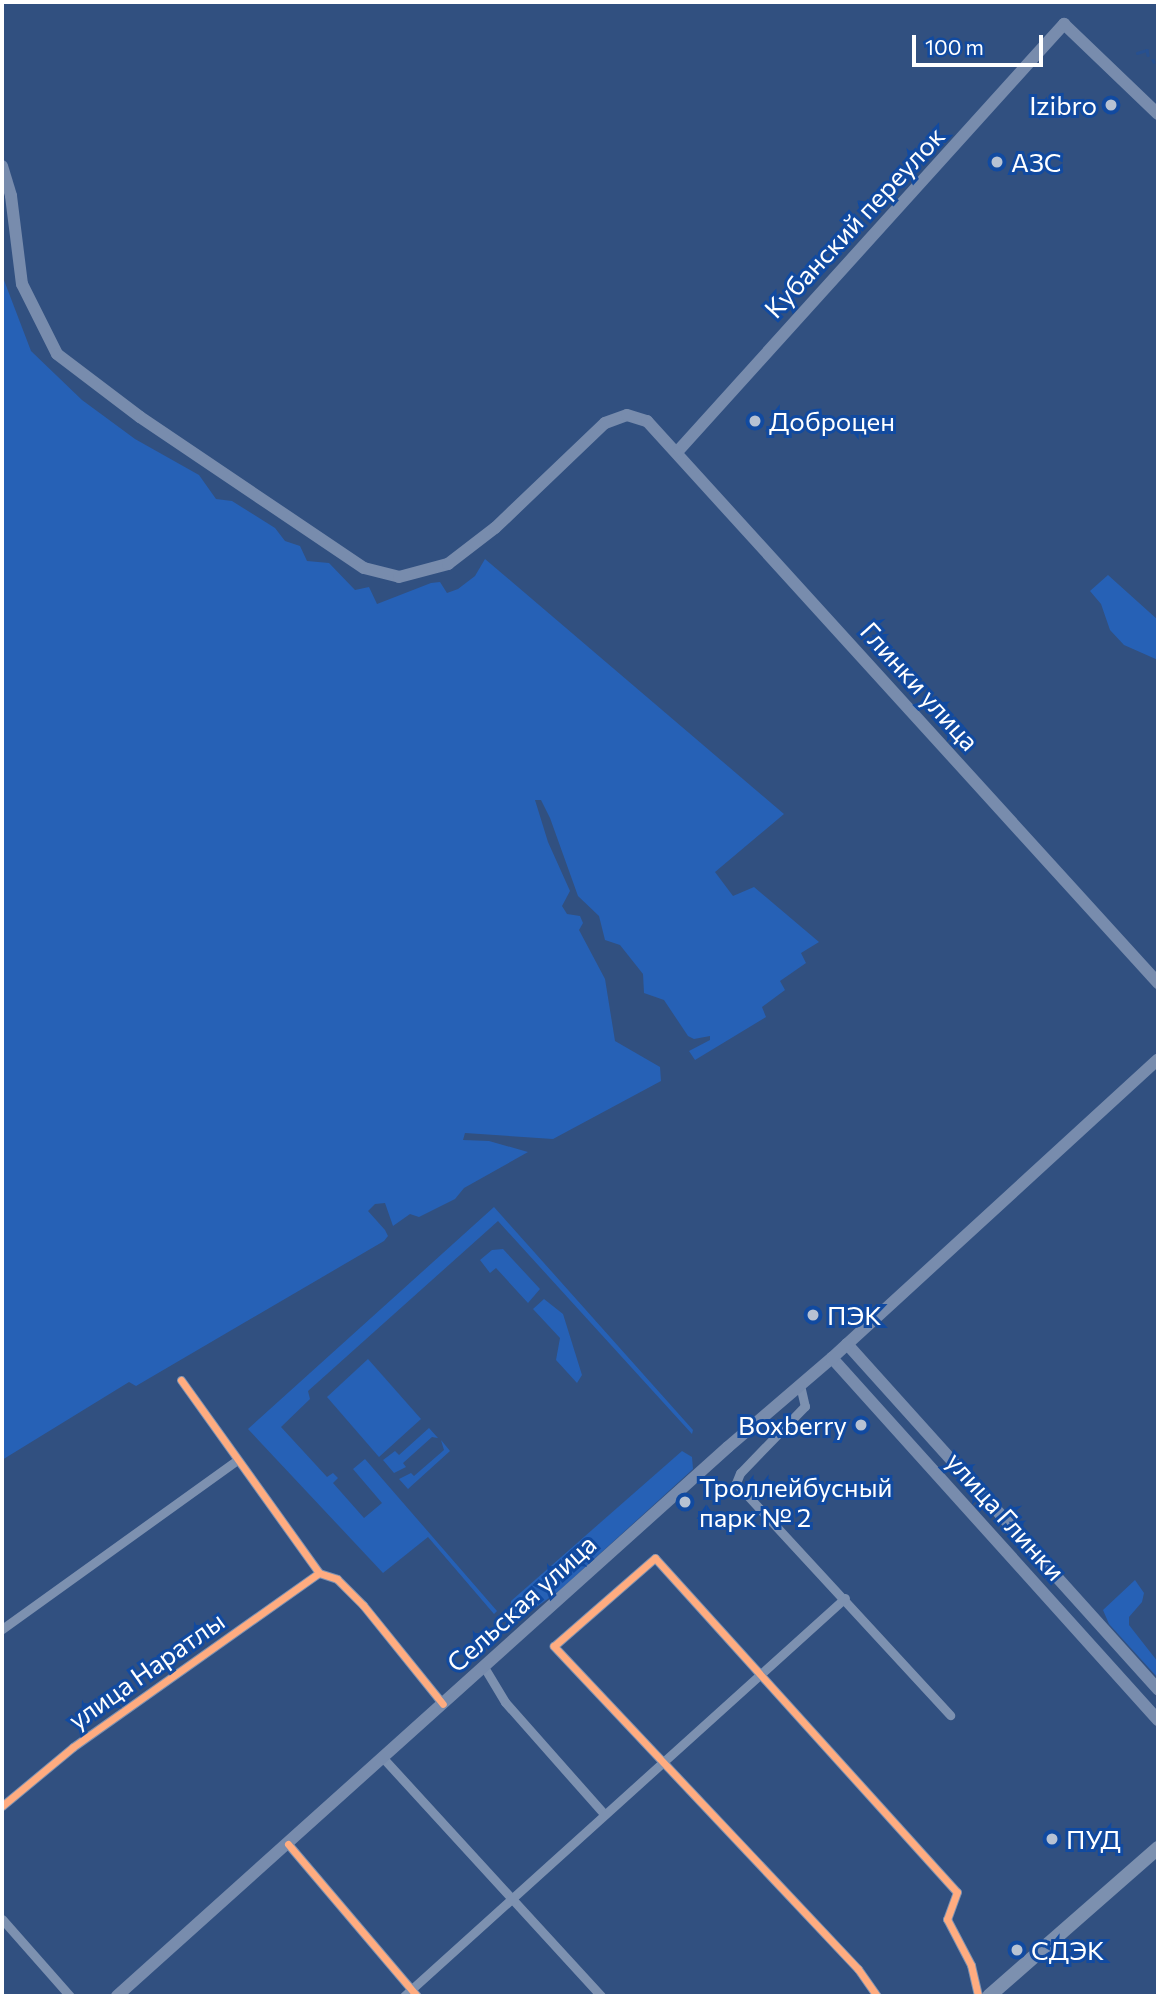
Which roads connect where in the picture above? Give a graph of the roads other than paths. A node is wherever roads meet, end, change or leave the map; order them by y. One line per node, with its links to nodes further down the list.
1 (1158, 114): 3 (main road, Кубанский переулок)
2 (2, 166): 3 (main road, Глинки улица)
3 (678, 452): 4 (main road, Глинки улица)
4 (1158, 983)
5 (1158, 1059): 6 (main road)
6 (847, 1344): 7 (main road); 16 (main road, улица Глинки)
7 (832, 1358): 9 (main road, Сельская улица); 19 (main road, улица Глинки)
8 (181, 1380): 10 (street)
9 (800, 1385): 12 (street); 14 (main road, Сельская улица)
10 (237, 1460): 11 (street); 13 (street)
11 (319, 1573): 17 (street); 22 (street, улица Наратлы)
12 (845, 1598): 15 (street); 18 (street)
13 (2, 1629)
14 (484, 1667): 17 (main road, Сельская улица); 23 (street)
15 (761, 1672): 21 (street); 21 (street); 33 (street)
16 (1158, 1690)
17 (443, 1704): 20 (main road, Сельская улица)
18 (950, 1715)
19 (1158, 1720)
20 (383, 1758): 24 (main road, Сельская улица); 26 (street)
21 (659, 1762): 23 (street); 32 (street)
22 (2, 1807)
23 (604, 1814): 26 (street)
24 (288, 1844): 28 (street); 30 (main road, Сельская улица)
25 (1158, 1848): 34 (main road)
26 (511, 1901): 28 (street); 31 (street)
27 (2, 1919): 29 (street)
28 (411, 1994)
29 (70, 1996)
30 (117, 1996)
31 (601, 1996)
32 (877, 1996)
33 (978, 1996)
34 (989, 1996)

